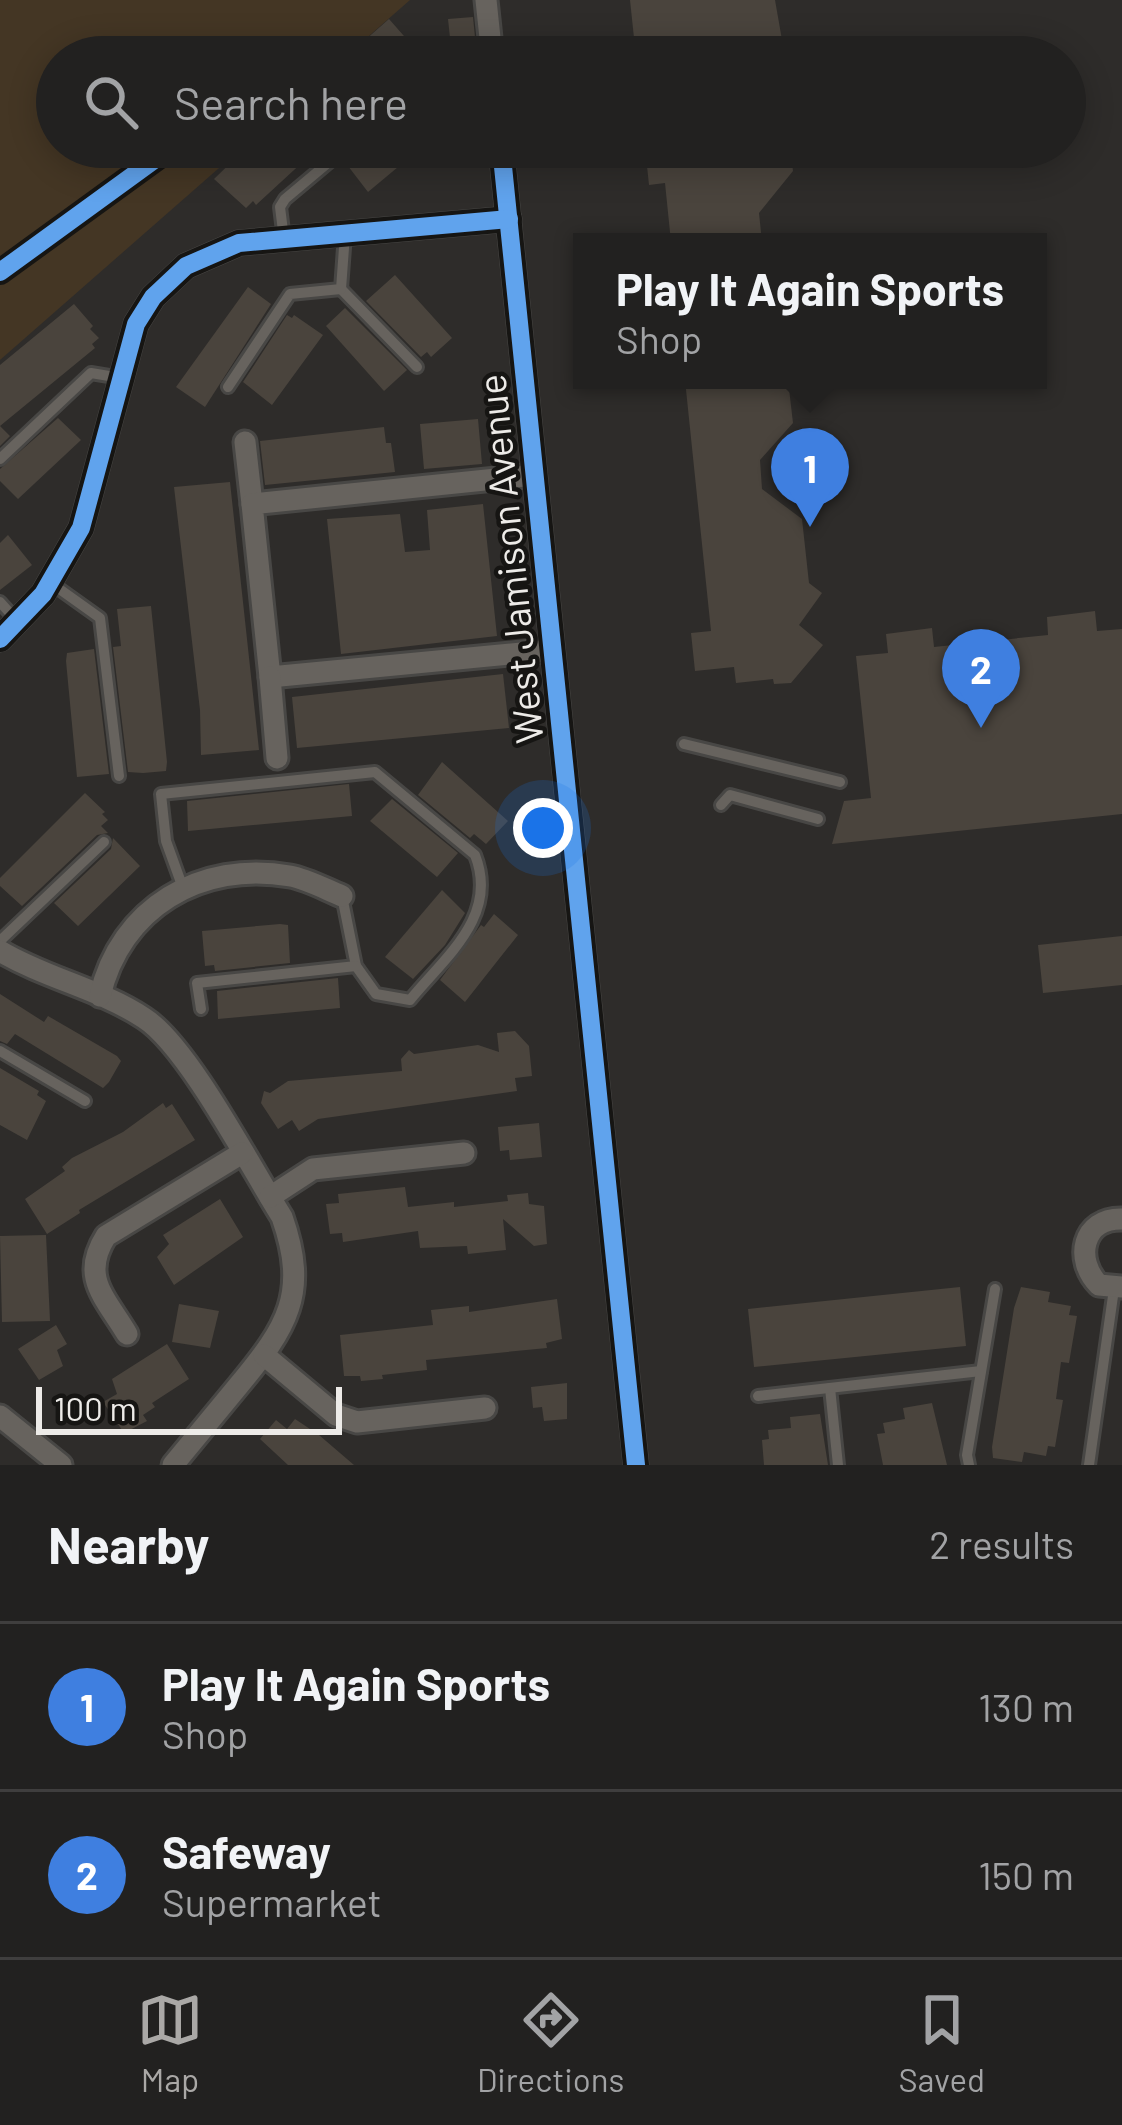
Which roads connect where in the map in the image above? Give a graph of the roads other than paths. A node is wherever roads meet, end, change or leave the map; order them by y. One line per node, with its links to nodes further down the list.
1 (486, 0): 2 (street)
2 (490, 36)
3 (322, 168): 7 (lane)
4 (503, 168): 5 (street, West Jamison Avenue)
5 (509, 219): 6 (street); 14 (street, West Jamison Avenue)
6 (345, 234): 7 (street); 8 (lane)
7 (284, 239): 10 (street)
8 (341, 289): 9 (lane); 11 (lane)
9 (417, 367)
10 (121, 378): 13 (lane); 16 (street)
11 (228, 387)
12 (245, 442): 15 (street)
13 (0, 459)
14 (534, 475): 15 (street); 20 (street, West Jamison Avenue)
15 (252, 504): 21 (street)
16 (51, 583): 18 (street); 24 (lane)
17 (0, 602): 18 (lane)
18 (18, 622): 19 (street)
19 (0, 639)
20 (551, 650): 21 (street); 53 (street, West Jamison Avenue)
21 (270, 677): 23 (street)
22 (684, 744): 25 (lane)
23 (277, 758)
24 (119, 776)
25 (840, 782)
26 (721, 805): 27 (lane)
27 (818, 819)
28 (104, 842): 31 (lane)
29 (183, 888): 30 (street); 33 (lane); 34 (street)
30 (341, 896): 33 (lane)
31 (0, 941)
32 (0, 951): 34 (street)
33 (356, 966): 35 (lane)
34 (100, 996): 38 (street)
35 (201, 1009)
36 (0, 1051): 37 (lane)
37 (86, 1101)
38 (242, 1153): 40 (street); 44 (street)
39 (464, 1153): 40 (street)
40 (270, 1197): 45 (street)
41 (1122, 1220): 42 (street)
42 (1118, 1288): 56 (lane)
43 (995, 1289): 46 (lane)
44 (127, 1334)
45 (264, 1355): 49 (street); 52 (street)
46 (981, 1371): 47 (lane); 55 (lane)
47 (830, 1388): 48 (lane); 54 (lane)
48 (758, 1396)
49 (485, 1408)
50 (0, 1416): 51 (street)
51 (61, 1465)
52 (173, 1465)
53 (636, 1465)
54 (838, 1465)
55 (969, 1465)
56 (1089, 1465)

